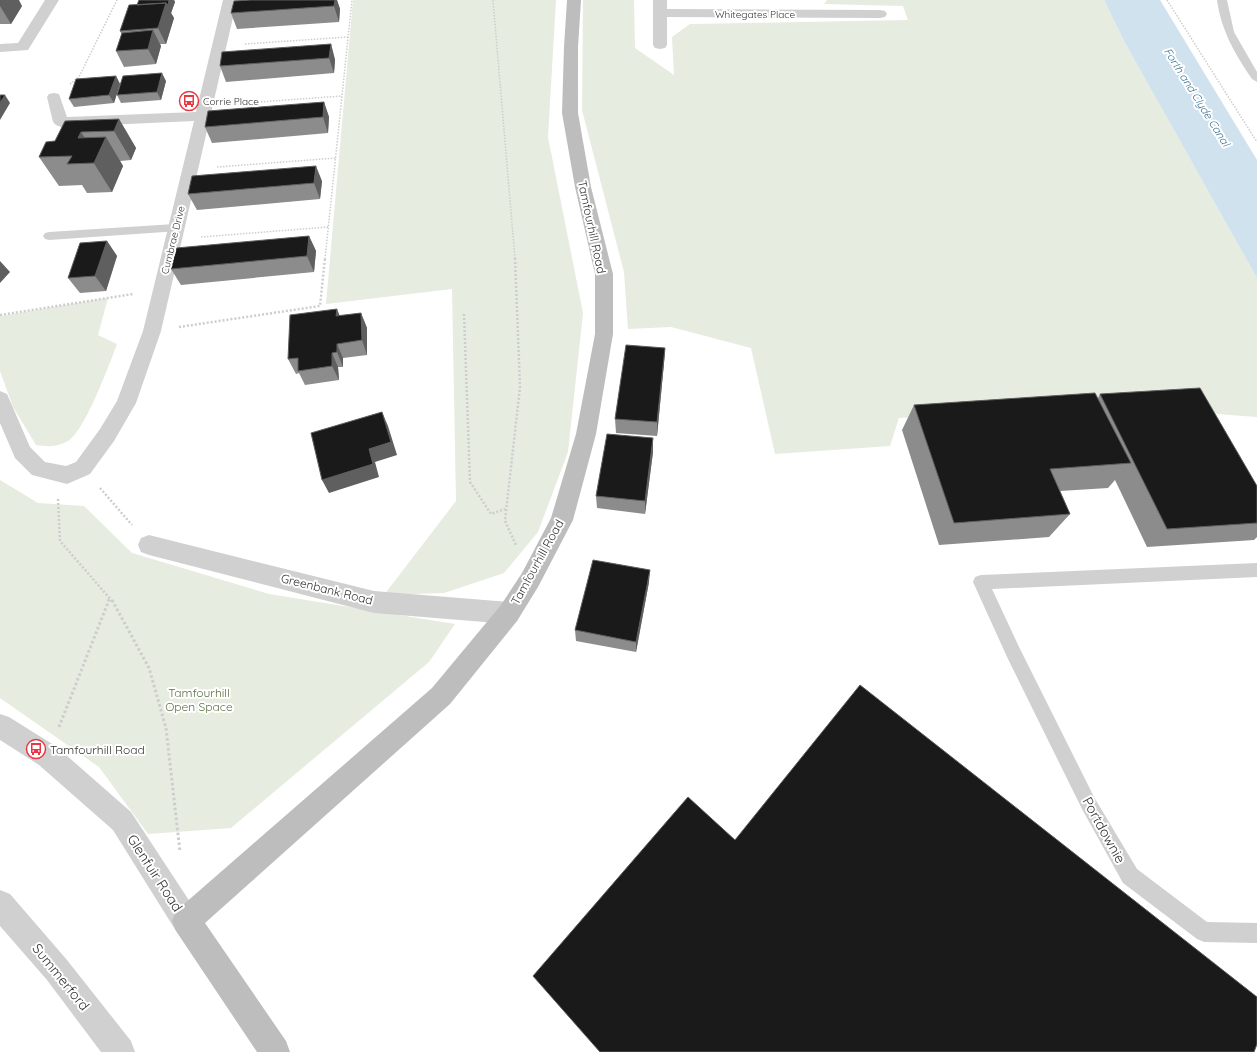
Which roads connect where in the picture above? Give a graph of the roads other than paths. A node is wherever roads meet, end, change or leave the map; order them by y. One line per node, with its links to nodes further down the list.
1 (52, 0): 10 (street)
2 (230, 0): 13 (street, Cumbrae Drive)
3 (574, 0): 19 (main road, Tamfourhill Road)
4 (846, 0): 7 (street)
5 (1222, 0): 11 (lane)
6 (660, 7): 7 (street, Whitegates Place); 9 (street)
7 (850, 14): 8 (street, Whitegates Place)
8 (880, 14)
9 (660, 45)
10 (0, 48)
11 (1257, 80)
12 (54, 97): 13 (street)
13 (203, 110): 14 (street, Cumbrae Drive)
14 (175, 233): 15 (lane); 16 (street, Cumbrae Drive)
15 (49, 236)
16 (0, 399)
17 (149, 545): 19 (street, Greenbank Road)
18 (1257, 570): 23 (lane, Portdownie)
19 (509, 613): 22 (main road, Tamfourhill Road)
20 (0, 726): 22 (street, Glenfuir Road)
21 (0, 904): 24 (street, Summerford)
22 (186, 921): 25 (main road, Glenfuir Road)
23 (1257, 933)
24 (120, 1052)
25 (275, 1052)

